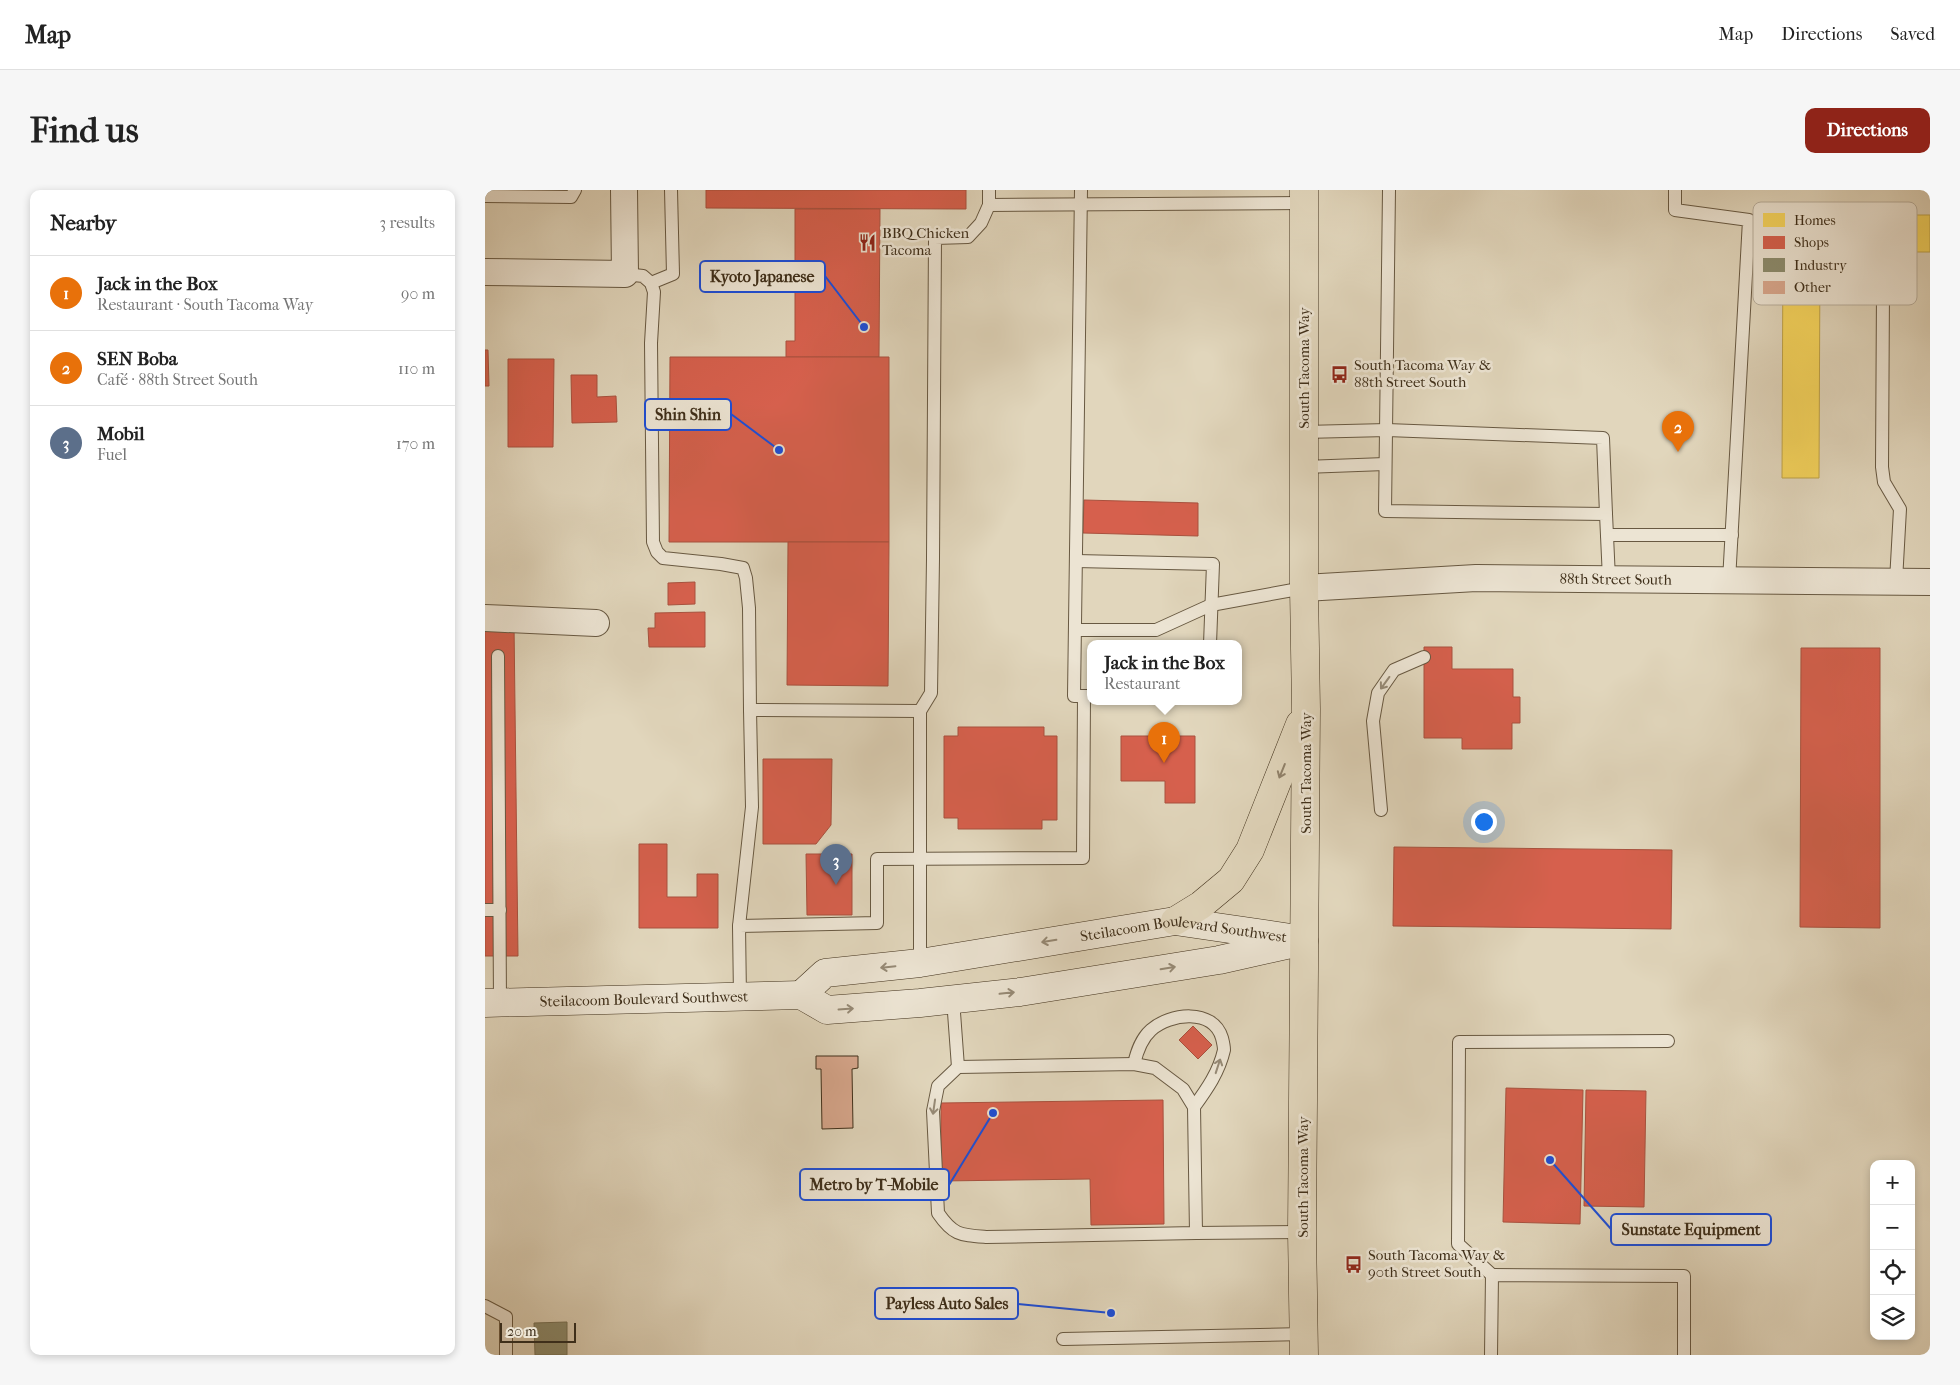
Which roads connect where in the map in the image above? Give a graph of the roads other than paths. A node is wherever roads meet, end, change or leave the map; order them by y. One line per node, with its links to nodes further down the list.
1 (575, 190): 8 (lane)
2 (624, 190): 13 (street)
3 (671, 190): 14 (lane)
4 (989, 190): 11 (lane)
5 (1081, 190): 10 (lane)
6 (1389, 190): 16 (lane)
7 (1675, 190): 22 (lane)
8 (485, 196)
9 (1304, 196): 10 (lane); 17 (main road, South Tacoma Way)
10 (1080, 204): 11 (lane); 23 (lane)
11 (989, 205): 39 (lane)
12 (485, 272): 13 (street)
13 (625, 274): 14 (lane)
14 (651, 283): 38 (lane)
15 (1883, 305): 26 (lane)
16 (1387, 430): 17 (lane); 18 (lane); 20 (lane)
17 (1304, 432): 19 (main road, South Tacoma Way)
18 (1385, 464): 19 (lane); 20 (lane)
19 (1304, 467): 28 (main road, South Tacoma Way)
20 (1606, 514): 21 (lane)
21 (1607, 535): 22 (lane); 24 (lane)
22 (1732, 535): 25 (lane)
23 (1076, 561): 29 (lane); 32 (lane)
24 (1609, 579): 25 (street, 88th Street South); 28 (street, 88th Street South)
25 (1729, 580): 26 (street, 88th Street South)
26 (1896, 581): 27 (street, 88th Street South)
27 (1930, 582)
28 (1304, 588): 29 (lane); 37 (main road, South Tacoma Way)
29 (1211, 605): 32 (lane); 33 (lane)
30 (485, 618): 31 (street)
31 (596, 623)
32 (1075, 630): 36 (lane)
33 (1210, 640)
34 (498, 656): 43 (lane)
35 (1424, 657): 40 (lane, one-way to 40)
36 (1087, 696): 41 (lane)
37 (1306, 709): 44 (main road, one-way to 44); 46 (main road, South Tacoma Way)
38 (750, 710): 39 (lane); 45 (lane)
39 (921, 712): 41 (lane)
40 (1381, 810)
41 (920, 858): 45 (lane); 47 (lane)
42 (485, 910): 43 (lane)
43 (499, 910): 51 (lane)
44 (1175, 921): 46 (main road, Steilacoom Boulevard Southwest); 47 (main road, Steilacoom Boulevard Southwest, one-way to 47)
45 (739, 926): 49 (lane)
46 (1304, 941): 50 (main road, Steilacoom Boulevard Southwest, one-way to 46); 56 (main road, South Tacoma Way)
47 (921, 963): 48 (main road, Steilacoom Boulevard Southwest, one-way to 48)
48 (801, 995): 49 (main road, Steilacoom Boulevard Southwest); 50 (main road, Steilacoom Boulevard Southwest, one-way to 50)
49 (740, 997): 51 (main road, Steilacoom Boulevard Southwest)
50 (953, 999): 54 (lane)
51 (493, 1003)
52 (1668, 1041): 58 (lane)
53 (1133, 1064): 54 (lane); 55 (lane); 55 (lane, one-way to 53)
54 (958, 1067): 57 (lane, one-way to 57)
55 (1194, 1107): 57 (lane)
56 (1302, 1232): 57 (lane); 61 (main road, South Tacoma Way)
57 (1196, 1233)
58 (1492, 1274): 63 (lane); 64 (lane)
59 (485, 1306): 62 (lane)
60 (1063, 1339): 61 (lane)
61 (1304, 1345)
62 (506, 1355)
63 (1491, 1355)
64 (1684, 1355)

